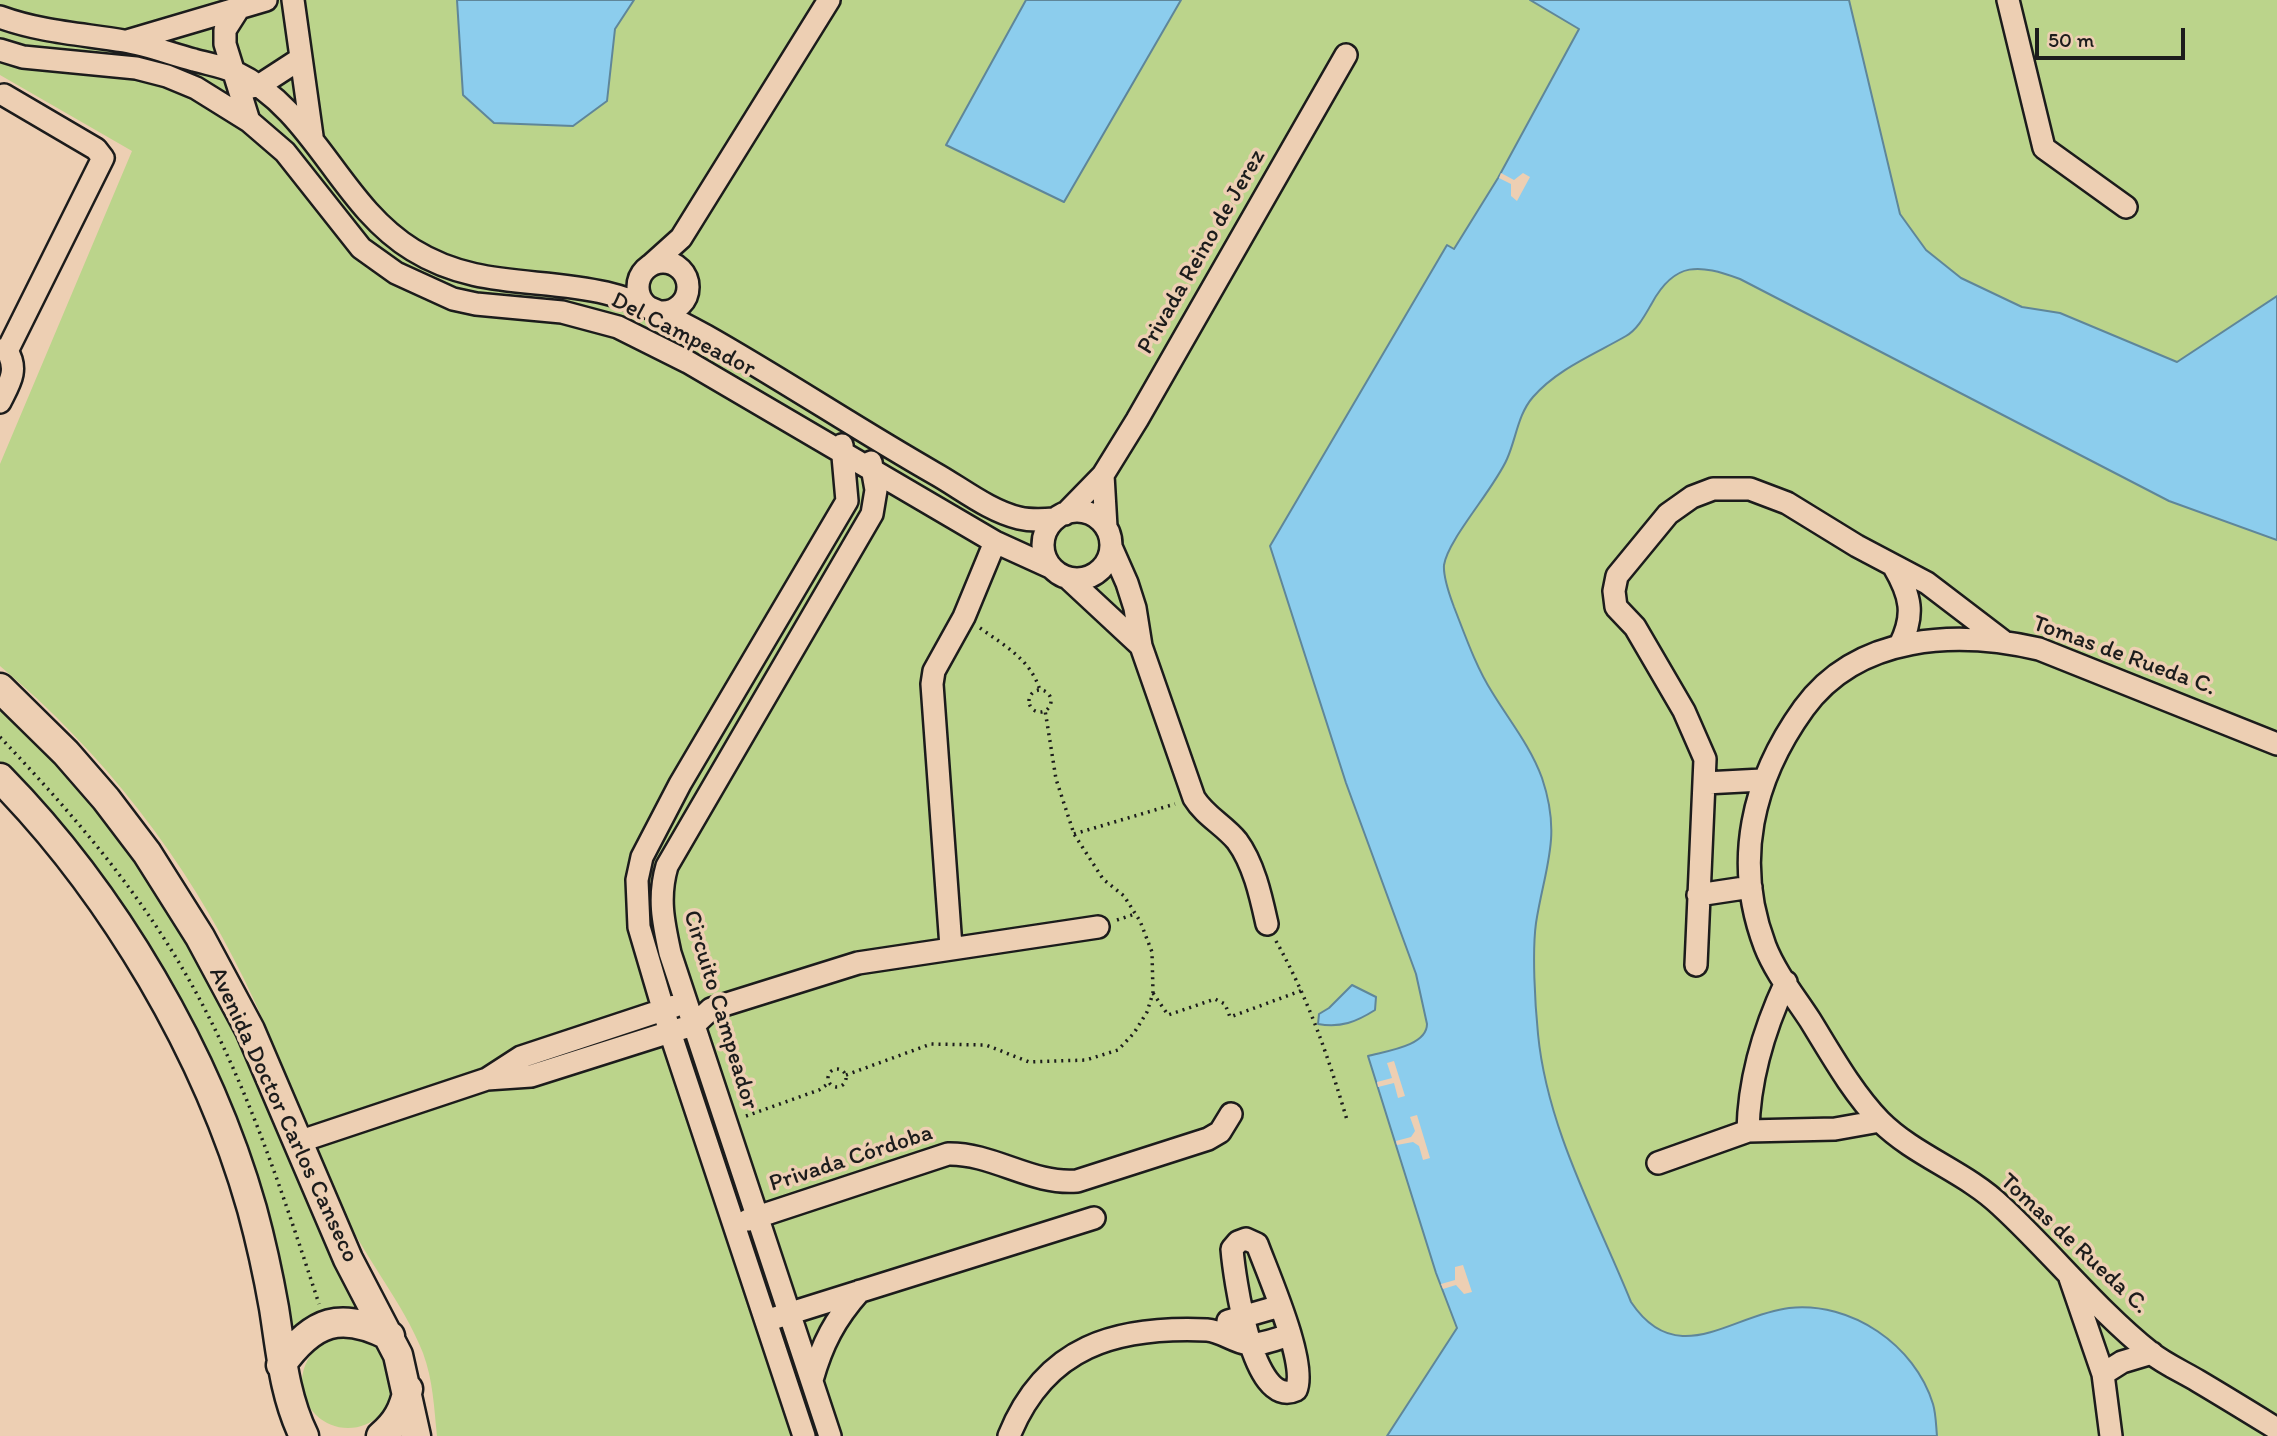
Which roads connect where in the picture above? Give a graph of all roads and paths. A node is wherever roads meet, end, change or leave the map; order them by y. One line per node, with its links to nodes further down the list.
1 (266, 0): 5 (street)
2 (293, 0): 10 (street)
3 (829, 0): 18 (street, Del Campeador)
4 (2008, 0): 17 (street)
5 (239, 8): 7 (street); 11 (street)
6 (0, 17): 7 (street, Del Campeador)
7 (126, 41): 11 (street, Del Campeador)
8 (0, 50): 13 (street, Del Campeador)
9 (1346, 55): 32 (street, Privada Reino de Jerez)
10 (300, 59): 12 (street); 16 (street)
11 (234, 80): 12 (street, Del Campeador); 13 (street); 15 (street)
12 (260, 85): 16 (street, Del Campeador)
13 (196, 88): 15 (street, Del Campeador)
14 (4, 95): 25 (street)
15 (249, 121): 23 (street, Del Campeador)
16 (312, 136): 21 (street, Del Campeador)
17 (2126, 207)
18 (681, 238): 19 (street, Del Campeador); 20 (street, Del Campeador)
19 (649, 267): 20 (street); 21 (street, Del Campeador); 22 (street)
20 (686, 282): 22 (street); 24 (street, Del Campeador)
21 (584, 289): 22 (street, Del Campeador)
22 (654, 310): 23 (street); 24 (street, Del Campeador); 26 (street)
23 (618, 327): 26 (street, Del Campeador)
24 (705, 336): 28 (street, Del Campeador)
25 (4, 351): 27 (street)
26 (670, 353): 30 (street, Del Campeador)
27 (0, 402)
28 (840, 419): 29 (street, Del Campeador); 30 (street)
29 (868, 436): 31 (street, Circuito Campeador); 35 (street, Del Campeador)
30 (844, 454): 31 (street, Del Campeador); 49 (street)
31 (872, 469): 33 (street, Del Campeador); 34 (street, Circuito Campeador)
32 (1103, 475): 35 (street, Privada Reino de Jerez); 36 (street)
33 (919, 496): 34 (street); 37 (street, Del Campeador)
34 (872, 514): 50 (street, Circuito Campeador)
35 (1060, 516): 36 (street); 40 (street)
36 (1106, 527): 38 (street)
37 (995, 542): 40 (street, Del Campeador); 42 (street)
38 (1112, 549): 41 (street); 45 (street)
39 (1893, 565): 43 (street); 44 (street); 54 (street)
40 (1050, 567): 41 (street)
41 (1069, 579): 45 (street)
42 (964, 617): 47 (path); 63 (street)
43 (2003, 641): 44 (street, Tomas de Rueda C.); 51 (street, Tomas de Rueda C.)
44 (1900, 645): 53 (street, Tomas de Rueda C.)
45 (1141, 646): 55 (street)
46 (0, 688): 81 (main road, Avenida Doctor Carlos Canseco)
47 (1040, 690): 48 (path); 48 (path)
48 (1045, 710): 56 (path)
49 (718, 722): 50 (street); 59 (street)
50 (743, 739): 60 (street, Circuito Campeador)
51 (2277, 744)
52 (0, 778): 97 (main road)
53 (1762, 780): 54 (street); 57 (street, Tomas de Rueda C.)
54 (1704, 783): 58 (street)
55 (1194, 798): 56 (path); 61 (street)
56 (1074, 834): 67 (path)
57 (1751, 887): 58 (street); 65 (street, Tomas de Rueda C.)
58 (1698, 895): 64 (street)
59 (636, 908): 60 (street); 69 (street)
60 (660, 908): 68 (street, Circuito Campeador)
61 (1267, 924): 66 (path)
62 (1098, 927): 63 (street)
63 (951, 947): 70 (street)
64 (1696, 965)
65 (1786, 982): 78 (street, Tomas de Rueda C.); 80 (street)
66 (1303, 990): 67 (path); 77 (path)
67 (1153, 993): 73 (path)
68 (687, 1003): 69 (street); 70 (street); 71 (street, Circuito Campeador)
69 (663, 1009): 72 (street, Circuito Campeador); 74 (street)
70 (711, 1009): 71 (street)
71 (694, 1025): 72 (street); 79 (street, Circuito Campeador)
72 (670, 1032): 74 (street); 85 (street, Circuito Campeador)
73 (846, 1075): 75 (path); 75 (path)
74 (487, 1079): 81 (street)
75 (829, 1083): 79 (path)
76 (1231, 1114): 83 (street, Privada Córdoba)
77 (1347, 1120)
78 (1880, 1121): 80 (street); 86 (street, Tomas de Rueda C.)
79 (727, 1122): 83 (street, Circuito Campeador)
80 (1748, 1131): 82 (street)
81 (298, 1142): 94 (main road, Avenida Doctor Carlos Canseco)
82 (1658, 1163)
83 (759, 1217): 85 (street, Privada Córdoba); 89 (street, Circuito Campeador)
84 (1094, 1218): 87 (street)
85 (736, 1224): 91 (street, Circuito Campeador)
86 (2068, 1273): 96 (street, Tomas de Rueda C.); 98 (street)
87 (863, 1288): 89 (street); 99 (street)
88 (1280, 1306): 90 (street); 90 (street); 93 (street)
89 (789, 1314): 91 (street); 99 (street, Circuito Campeador)
90 (1241, 1315): 92 (street); 95 (street)
91 (766, 1321): 105 (street, Circuito Campeador)
92 (1210, 1330): 95 (street); 107 (street)
93 (1290, 1335): 95 (street); 95 (street)
94 (390, 1336): 97 (main road); 100 (main road, Avenida Doctor Carlos Canseco)
95 (1249, 1345)
96 (2151, 1353): 98 (street); 101 (street, Tomas de Rueda C.)
97 (281, 1365): 102 (main road)
98 (2104, 1374): 108 (street)
99 (812, 1380): 106 (street, Circuito Campeador)
100 (408, 1389): 103 (main road); 104 (main road, Avenida Doctor Carlos Canseco)
101 (2273, 1430)
102 (304, 1434)
103 (381, 1436)
104 (416, 1436)
105 (804, 1436)
106 (830, 1436)
107 (1009, 1436)
108 (2111, 1436)

